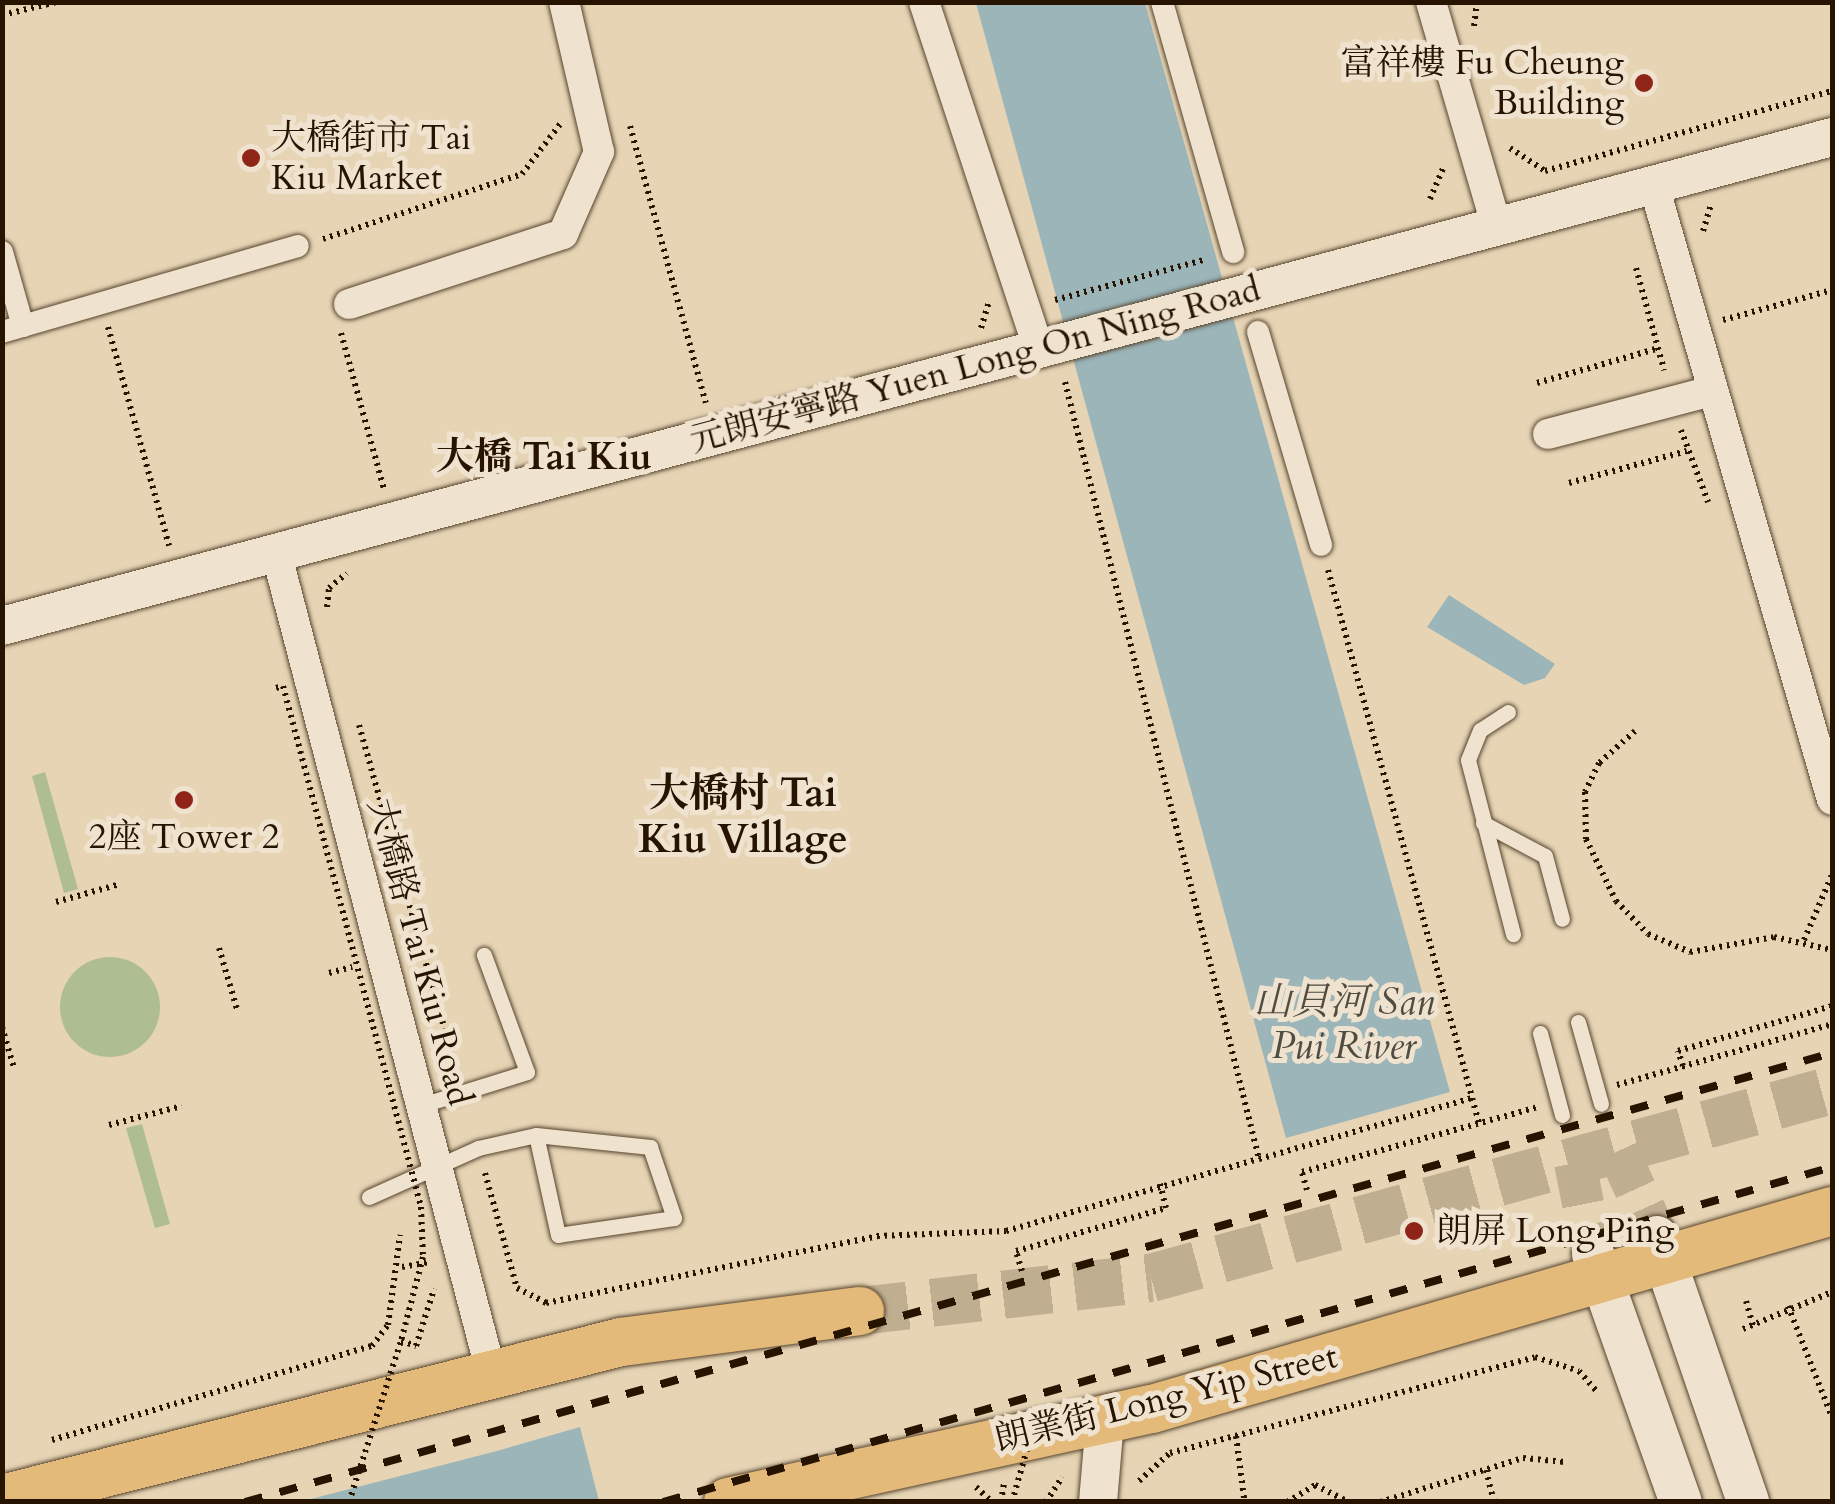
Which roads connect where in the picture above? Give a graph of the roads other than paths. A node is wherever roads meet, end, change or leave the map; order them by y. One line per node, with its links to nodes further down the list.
1 (564, 2): 11 (street)
2 (924, 2): 14 (street)
3 (1162, 2): 10 (street)
4 (1431, 2): 7 (street)
5 (1832, 137): 6 (street, 元朗安寧路 Yuen Long On Ning Road)
6 (1654, 186): 7 (street, 元朗安寧路 Yuen Long On Ning Road); 15 (street)
7 (1496, 225): 14 (street, 元朗安寧路 Yuen Long On Ning Road)
8 (306, 244): 12 (street)
9 (2, 252): 12 (street)
10 (1233, 252)
11 (342, 308)
12 (13, 329)
13 (1258, 332): 17 (street)
14 (1042, 345): 18 (street, 元朗安寧路 Yuen Long On Ning Road)
15 (1712, 391): 16 (street); 21 (street)
16 (1548, 434)
17 (1321, 544)
18 (276, 552): 19 (street, 元朗安寧路 Yuen Long On Ning Road); 29 (street, 大橋路 Tai Kiu Road)
19 (2, 626)
20 (1508, 712): 22 (lane)
21 (1830, 796)
22 (1483, 823): 23 (lane); 24 (lane)
23 (1562, 918)
24 (1513, 934)
25 (484, 955): 29 (lane)
26 (1578, 1022): 28 (lane)
27 (1540, 1033): 30 (lane)
28 (1601, 1104)
29 (422, 1105): 32 (street, 大橋路 Tai Kiu Road)
30 (1562, 1115)
31 (536, 1135): 31 (lane); 32 (lane)
32 (438, 1168): 33 (lane); 38 (street, 大橋路 Tai Kiu Road)
33 (369, 1197)
34 (1832, 1211): 35 (main road, 朗業街 Long Yip Street)
35 (1661, 1250): 36 (main road, 朗業街 Long Yip Street); 44 (main road)
36 (1597, 1267): 39 (main road, 朗業街 Long Yip Street); 43 (main road)
37 (860, 1311): 38 (main road)
38 (491, 1372): 40 (main road)
39 (1105, 1420): 41 (main road, 朗業街 Long Yip Street); 42 (street)
40 (2, 1498)
41 (728, 1502)
42 (1098, 1502)
43 (1680, 1502)
44 (1748, 1502)

